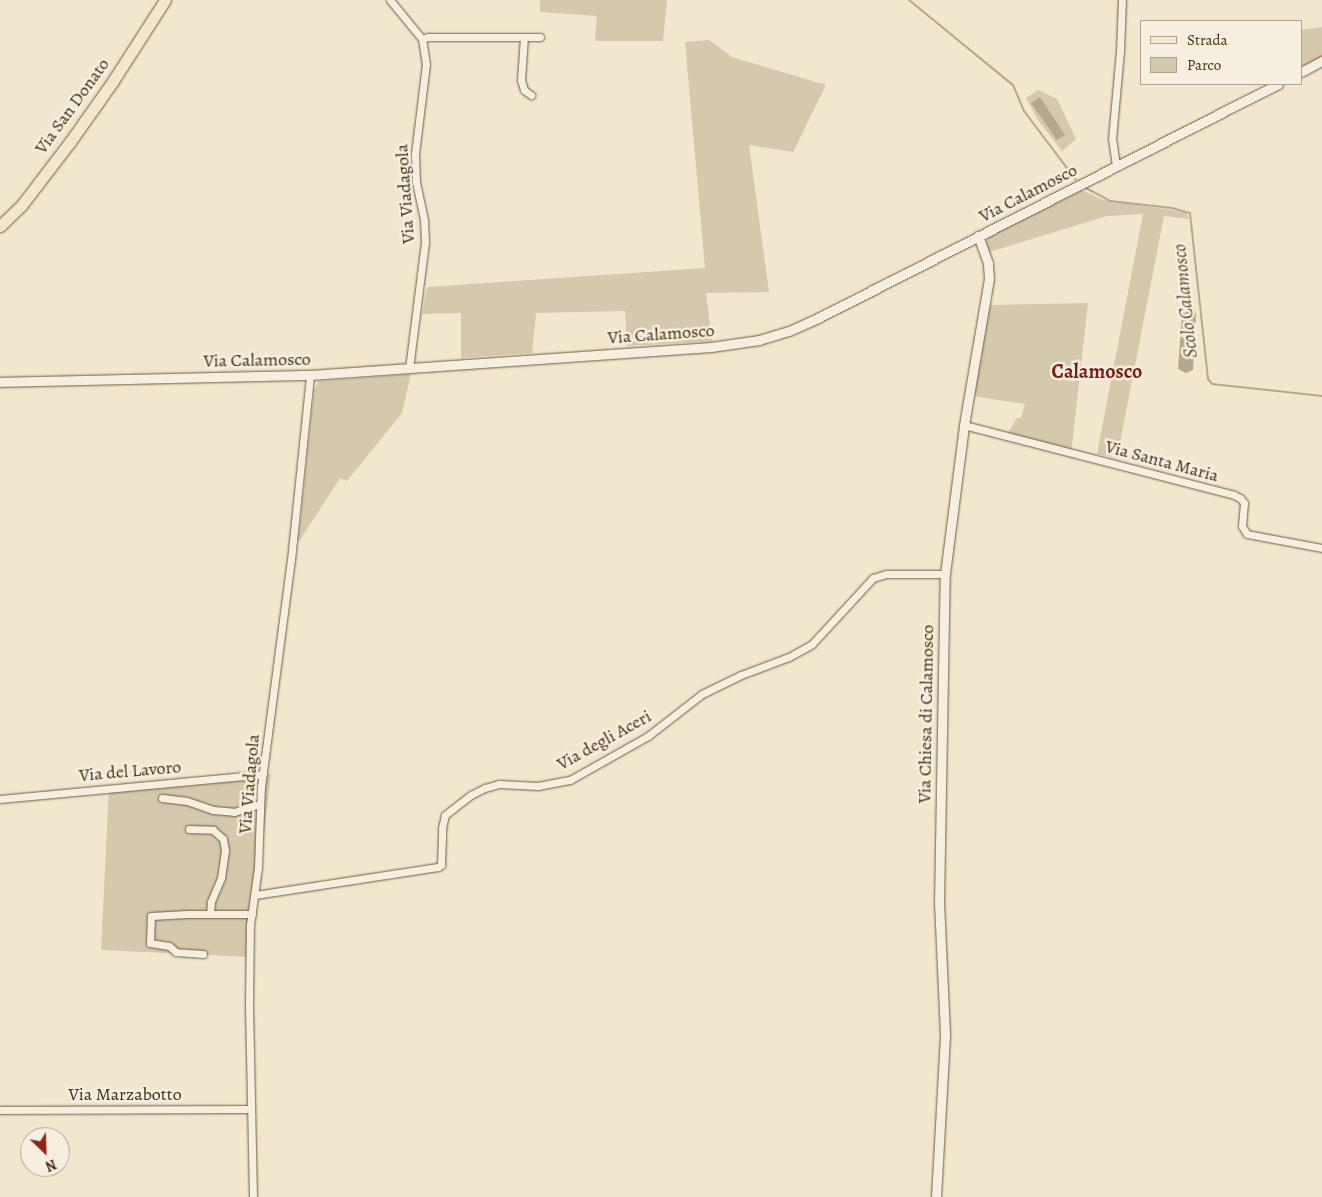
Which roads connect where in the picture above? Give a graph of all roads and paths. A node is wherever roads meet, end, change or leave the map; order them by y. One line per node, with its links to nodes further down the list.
1 (165, 0): 12 (main road, Via San Donato)
2 (390, 0): 6 (street)
3 (1122, 0): 11 (street)
4 (524, 38): 5 (street); 6 (street); 10 (street)
5 (540, 38)
6 (422, 39): 14 (street, Via Viadagola)
7 (1322, 61): 8 (street)
8 (1302, 71)
9 (1276, 85): 11 (street, Via Calamosco)
10 (531, 95)
11 (1116, 166): 13 (street, Via Calamosco)
12 (0, 226)
13 (978, 236): 14 (street, Via Calamosco); 17 (street, Via Chiesa di Calamosco)
14 (409, 369): 15 (street, Via Calamosco)
15 (310, 375): 16 (street, Via Calamosco); 20 (street, Via Viadagola)
16 (0, 382)
17 (964, 425): 18 (street, Via Santa Maria); 19 (street, Via Chiesa di Calamosco)
18 (1322, 548)
19 (944, 574): 25 (street, Via degli Aceri); 32 (street, Via Chiesa di Calamosco)
20 (262, 774): 21 (street, Via del Lavoro); 23 (street, Via Viadagola)
21 (0, 798)
22 (162, 798): 23 (street)
23 (260, 804): 25 (street, Via Viadagola)
24 (189, 829): 26 (street)
25 (255, 895): 27 (street, Via Viadagola)
26 (210, 914): 27 (street); 28 (street)
27 (252, 914): 29 (street, Via Viadagola)
28 (202, 954)
29 (251, 1109): 30 (street, Via Marzabotto); 31 (street, Via Viadagola)
30 (0, 1110)
31 (253, 1197)
32 (936, 1197)

